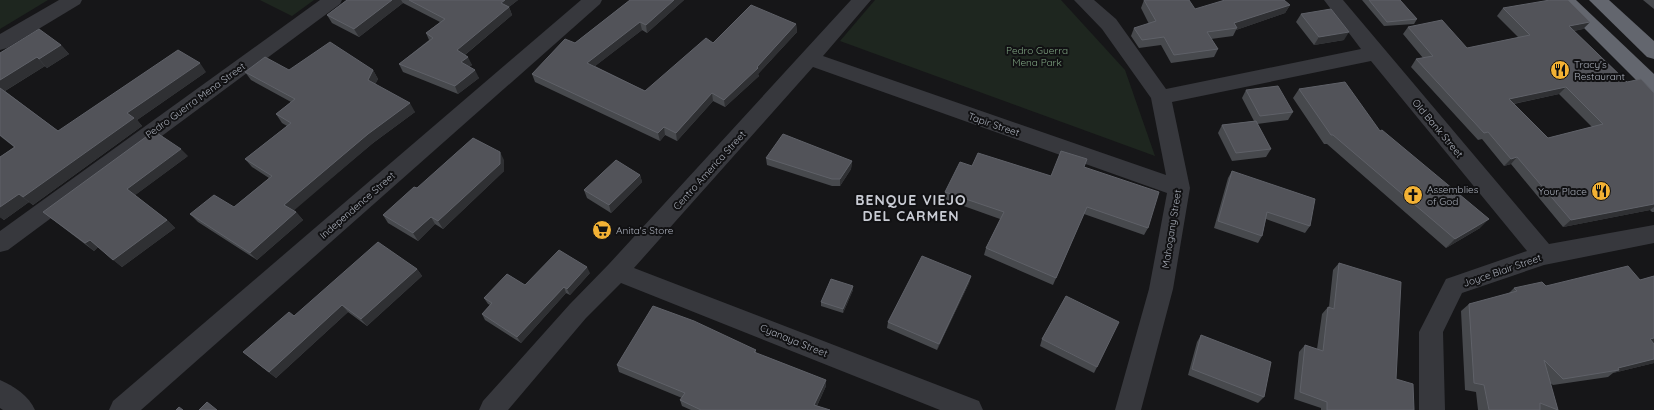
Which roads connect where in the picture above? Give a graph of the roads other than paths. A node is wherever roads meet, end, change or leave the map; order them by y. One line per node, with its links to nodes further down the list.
1 (73, 0): 9 (street)
2 (333, 0): 17 (street, Pedro Guerra Mena Street)
3 (593, 0): 22 (street, Independence Street)
4 (862, 0): 12 (street, Centro America Street)
5 (1083, 0): 14 (street, Mahogany Street)
6 (1333, 0): 11 (street, Old Bank Street)
7 (1565, 0): 13 (highway)
8 (1598, 0): 10 (highway)
9 (0, 43)
10 (1654, 52)
11 (1375, 54): 14 (street); 18 (street, Old Bank Street)
12 (810, 59): 15 (street, Tapir Street); 19 (street, Centro America Street)
13 (1654, 86)
14 (1161, 97): 15 (street, Mahogany Street)
15 (1179, 188): 25 (street, Mahogany Street)
16 (1654, 234): 18 (street, Joyce Blair Street)
17 (0, 243)
18 (1544, 255): 26 (street, Joyce Blair Street)
19 (618, 271): 23 (street, Centro America Street); 24 (street, Cyanaya Street)
20 (0, 392): 21 (street)
21 (22, 410)
22 (122, 410)
23 (492, 410)
24 (970, 410)
25 (1128, 410)
26 (1432, 410)

